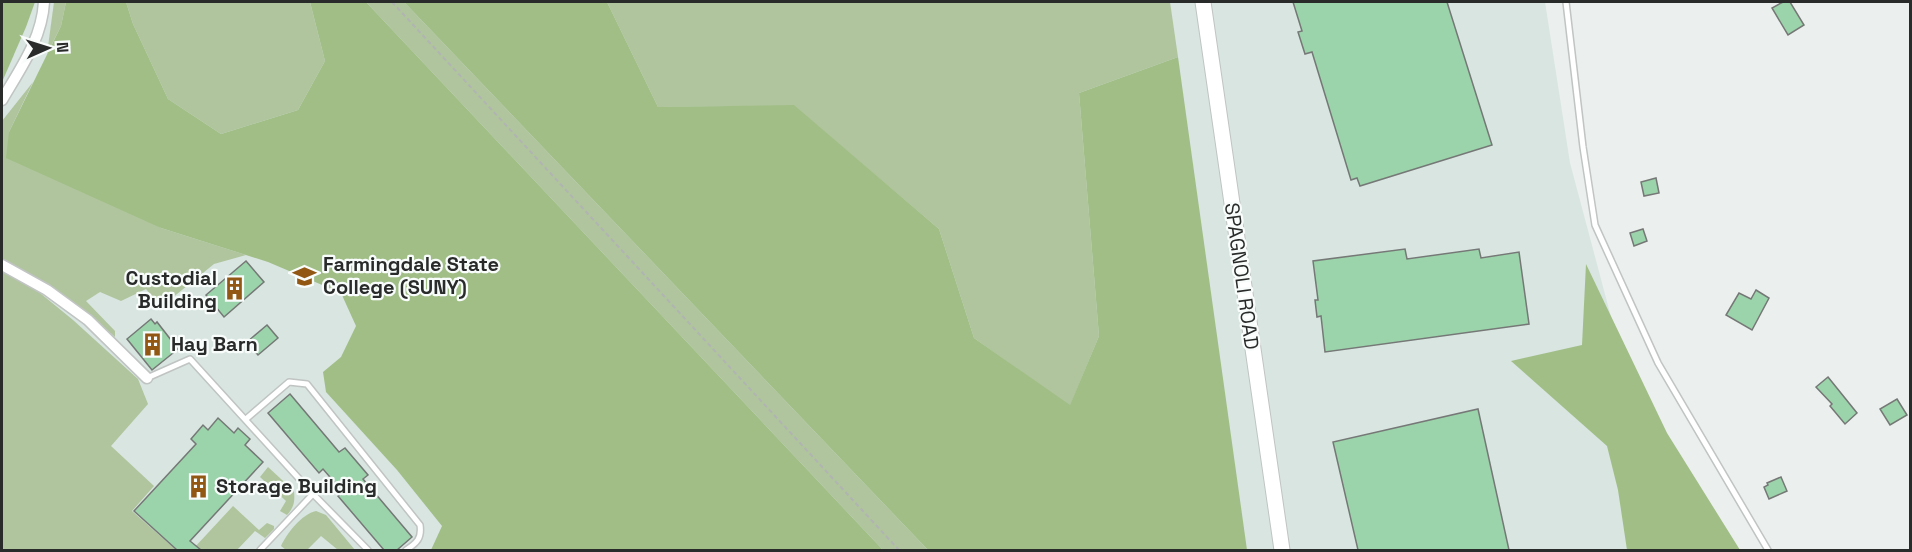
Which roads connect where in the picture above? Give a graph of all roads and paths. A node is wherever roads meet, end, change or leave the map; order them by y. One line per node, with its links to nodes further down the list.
1 (44, 2): 5 (street)
2 (392, 2): 13 (path)
3 (1203, 2): 14 (main road, SPAGNOLI ROAD)
4 (1566, 2): 15 (lane)
5 (2, 100)
6 (2, 266): 7 (street)
7 (147, 378): 8 (lane)
8 (246, 419): 9 (lane); 12 (lane)
9 (313, 494): 10 (lane); 11 (lane)
10 (260, 550)
11 (368, 550)
12 (406, 550)
13 (899, 550)
14 (1282, 550)
15 (1768, 550)

